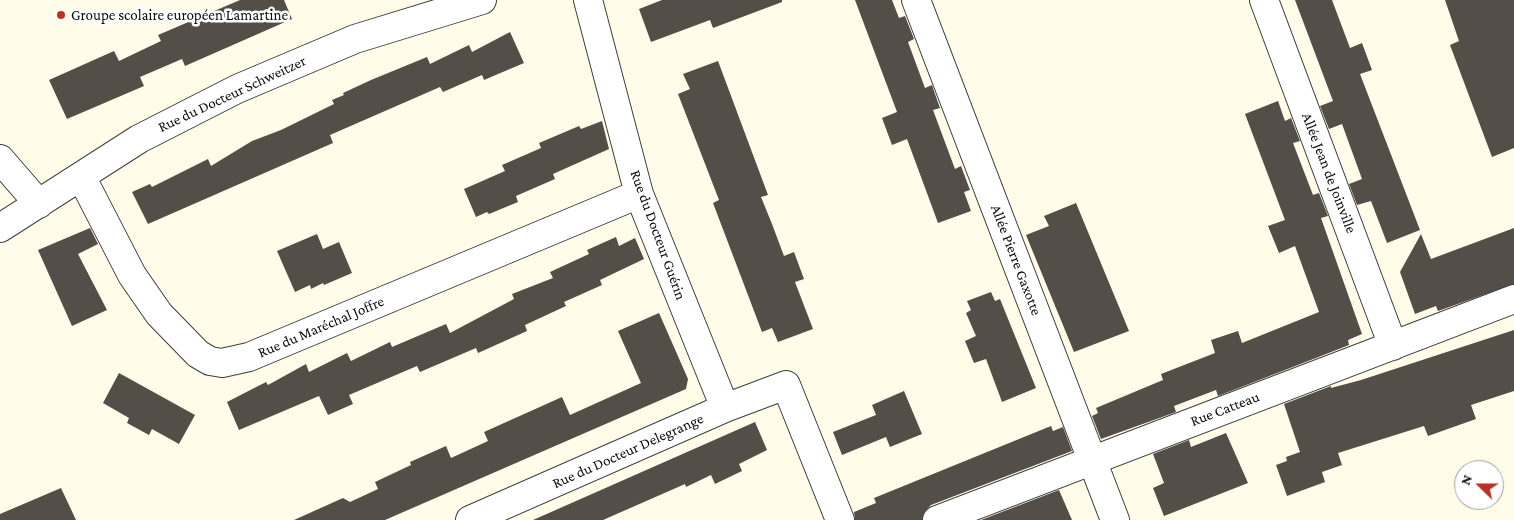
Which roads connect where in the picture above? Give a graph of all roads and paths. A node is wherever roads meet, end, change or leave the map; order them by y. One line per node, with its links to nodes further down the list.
1 (482, 0): 6 (street, Rue du Docteur Schweitzer)
2 (588, 0): 7 (street, Rue du Docteur Guérin)
3 (916, 0): 13 (street, Allée Pierre Gaxotte)
4 (1264, 0): 11 (street, Allée Jean de Joinville)
5 (0, 159): 8 (street)
6 (82, 178): 7 (street, Rue du Maréchal Joffre); 8 (street, Rue du Docteur Schweitzer)
7 (639, 194): 12 (street, Rue du Docteur Guérin)
8 (39, 204): 9 (street, Rue du Docteur Schweitzer)
9 (0, 228)
10 (1514, 299): 11 (street, Rue Catteau)
11 (1393, 346): 13 (street, Rue Catteau)
12 (725, 408): 14 (street, Rue du Docteur Delegrange); 15 (street, Rue du Docteur Delegrange)
13 (1092, 459): 16 (street, Rue Catteau); 17 (street, Allée Pierre Gaxotte)
14 (470, 520)
15 (840, 520)
16 (937, 520)
17 (1115, 520)

